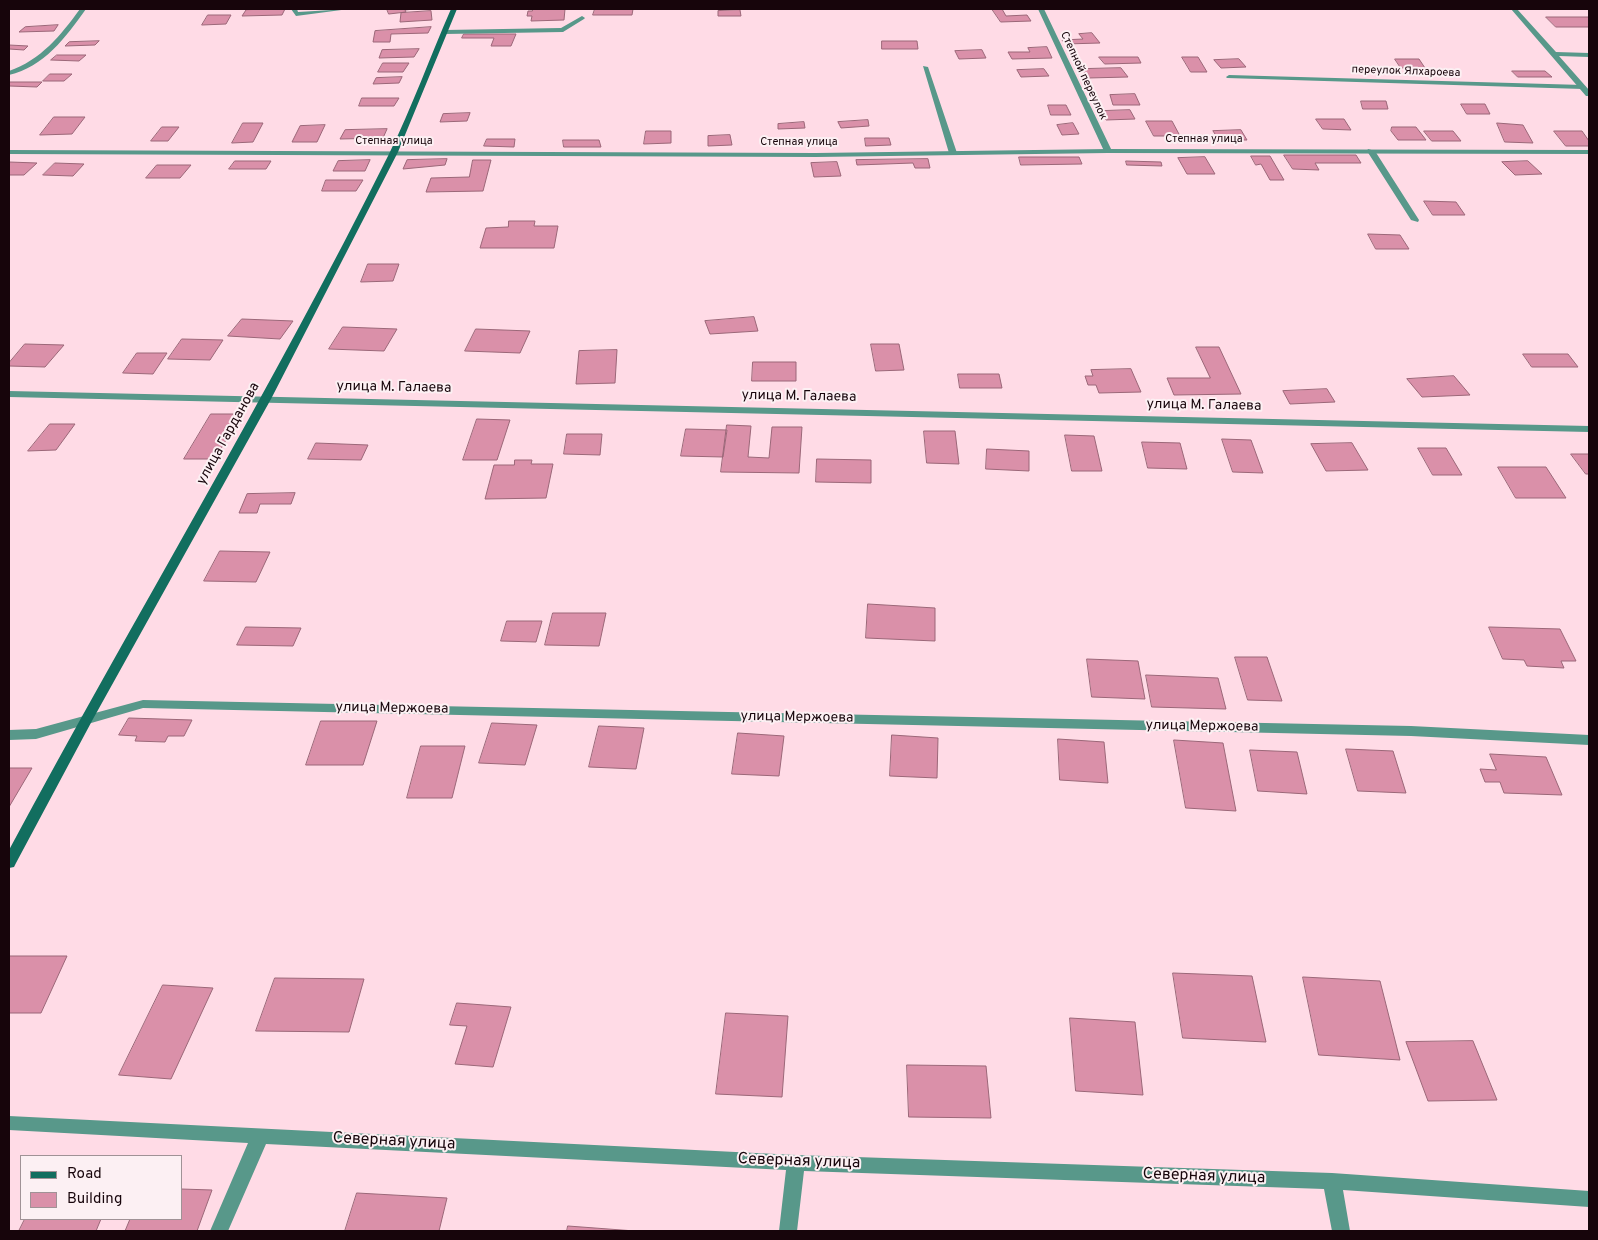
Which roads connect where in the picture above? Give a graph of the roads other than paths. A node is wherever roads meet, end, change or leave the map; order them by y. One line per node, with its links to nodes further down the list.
1 (83, 9): 12 (street)
2 (294, 9): 3 (lane)
3 (346, 9)
4 (454, 9): 8 (street, улица Гарданова)
5 (1041, 9): 16 (lane, Степной переулок)
6 (1514, 9): 9 (street)
7 (582, 18): 8 (lane)
8 (444, 32): 19 (street, улица Гарданова)
9 (1554, 54): 10 (street); 14 (street)
10 (1589, 55)
11 (925, 67): 21 (lane)
12 (9, 73)
13 (1228, 76): 14 (lane, переулок Ялхароева)
14 (1583, 87): 15 (street)
15 (1589, 94)
16 (1108, 151): 17 (street, Степная улица); 21 (street, Степная улица)
17 (1371, 151): 20 (street, Степная улица); 22 (lane)
18 (9, 152): 19 (street, Степная улица)
19 (394, 152): 21 (street, Степная улица); 24 (street, улица Гарданова)
20 (1589, 152)
21 (953, 153)
22 (1416, 220)
23 (9, 394): 24 (street, улица М. Галаева)
24 (266, 399): 25 (street, улица М. Галаева); 26 (street, улица Гарданова)
25 (1589, 429)
26 (86, 719): 27 (street, улица Мержоева); 28 (street, улица Мержоева); 29 (street, улица Гарданова)
27 (9, 735)
28 (1589, 740)
29 (9, 863)
30 (9, 1123): 31 (street, Северная улица)
31 (260, 1136): 32 (street, Северная улица); 35 (street)
32 (796, 1163): 33 (street, Северная улица); 36 (street)
33 (1332, 1182): 34 (street, Северная улица); 37 (street)
34 (1589, 1199)
35 (219, 1231)
36 (788, 1231)
37 (1341, 1231)

